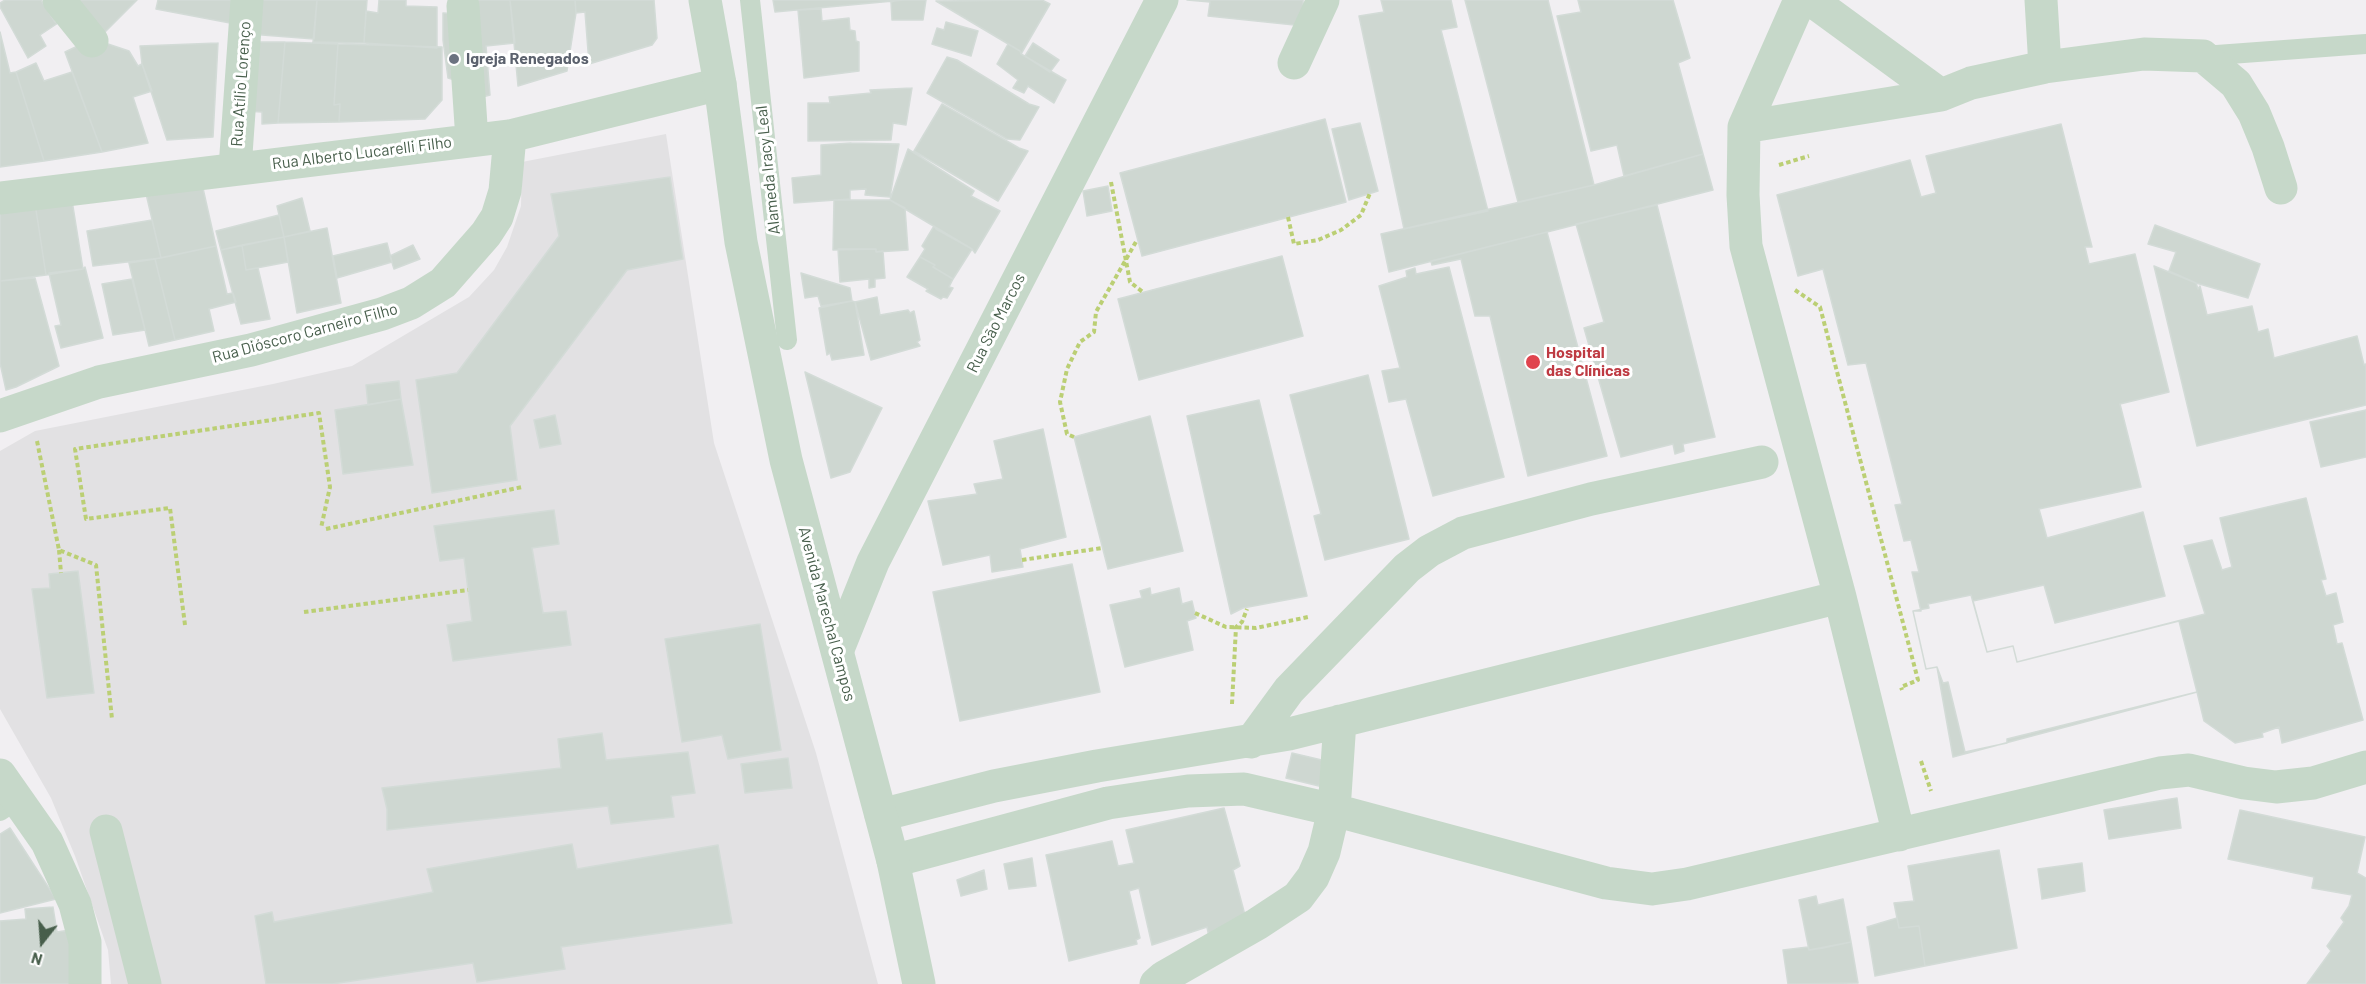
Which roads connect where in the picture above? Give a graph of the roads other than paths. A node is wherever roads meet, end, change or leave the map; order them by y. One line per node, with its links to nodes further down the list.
1 (59, 0): 11 (street)
2 (247, 0): 21 (street, Rua Atílio Lorenço)
3 (705, 0): 16 (street)
4 (750, 0): 24 (lane, Alameda Iracy Leal)
5 (1162, 0): 28 (street, Rua São Marcos)
6 (1323, 0): 14 (street)
7 (1800, 0): 18 (street)
8 (1811, 0): 17 (street)
9 (2041, 0): 15 (street)
10 (463, 6): 20 (street)
11 (92, 41)
12 (2366, 44): 13 (lane)
13 (2203, 56): 15 (street); 22 (street)
14 (1294, 63)
15 (2045, 68): 17 (street)
16 (720, 84): 19 (street, Rua Alberto Lucarelli Filho); 28 (street, Avenida Marechal Campos)
17 (1941, 95): 18 (street)
18 (1744, 128): 27 (street)
19 (510, 136): 20 (street, Rua Alberto Lucarelli Filho); 25 (street, Rua Dióscoro Carneiro Filho)
20 (472, 140): 21 (street, Rua Alberto Lucarelli Filho)
21 (235, 168): 23 (street, Rua Alberto Lucarelli Filho)
22 (2281, 188)
23 (0, 198)
24 (787, 340)
25 (0, 416)
26 (1762, 462): 30 (street)
27 (1840, 597): 29 (street); 36 (street)
28 (838, 649): 34 (street, Avenida Marechal Campos)
29 (1340, 721): 30 (street); 33 (street)
30 (1241, 743): 34 (street)
31 (2366, 767): 36 (street)
32 (6, 795): 38 (street)
33 (1334, 810): 36 (street); 37 (street); 41 (street)
34 (881, 815): 37 (street, Avenida Marechal Campos)
35 (106, 831): 39 (street)
36 (1899, 835)
37 (893, 861): 40 (street, Avenida Marechal Campos)
38 (85, 984)
39 (145, 984)
40 (919, 984)
41 (1156, 984)

